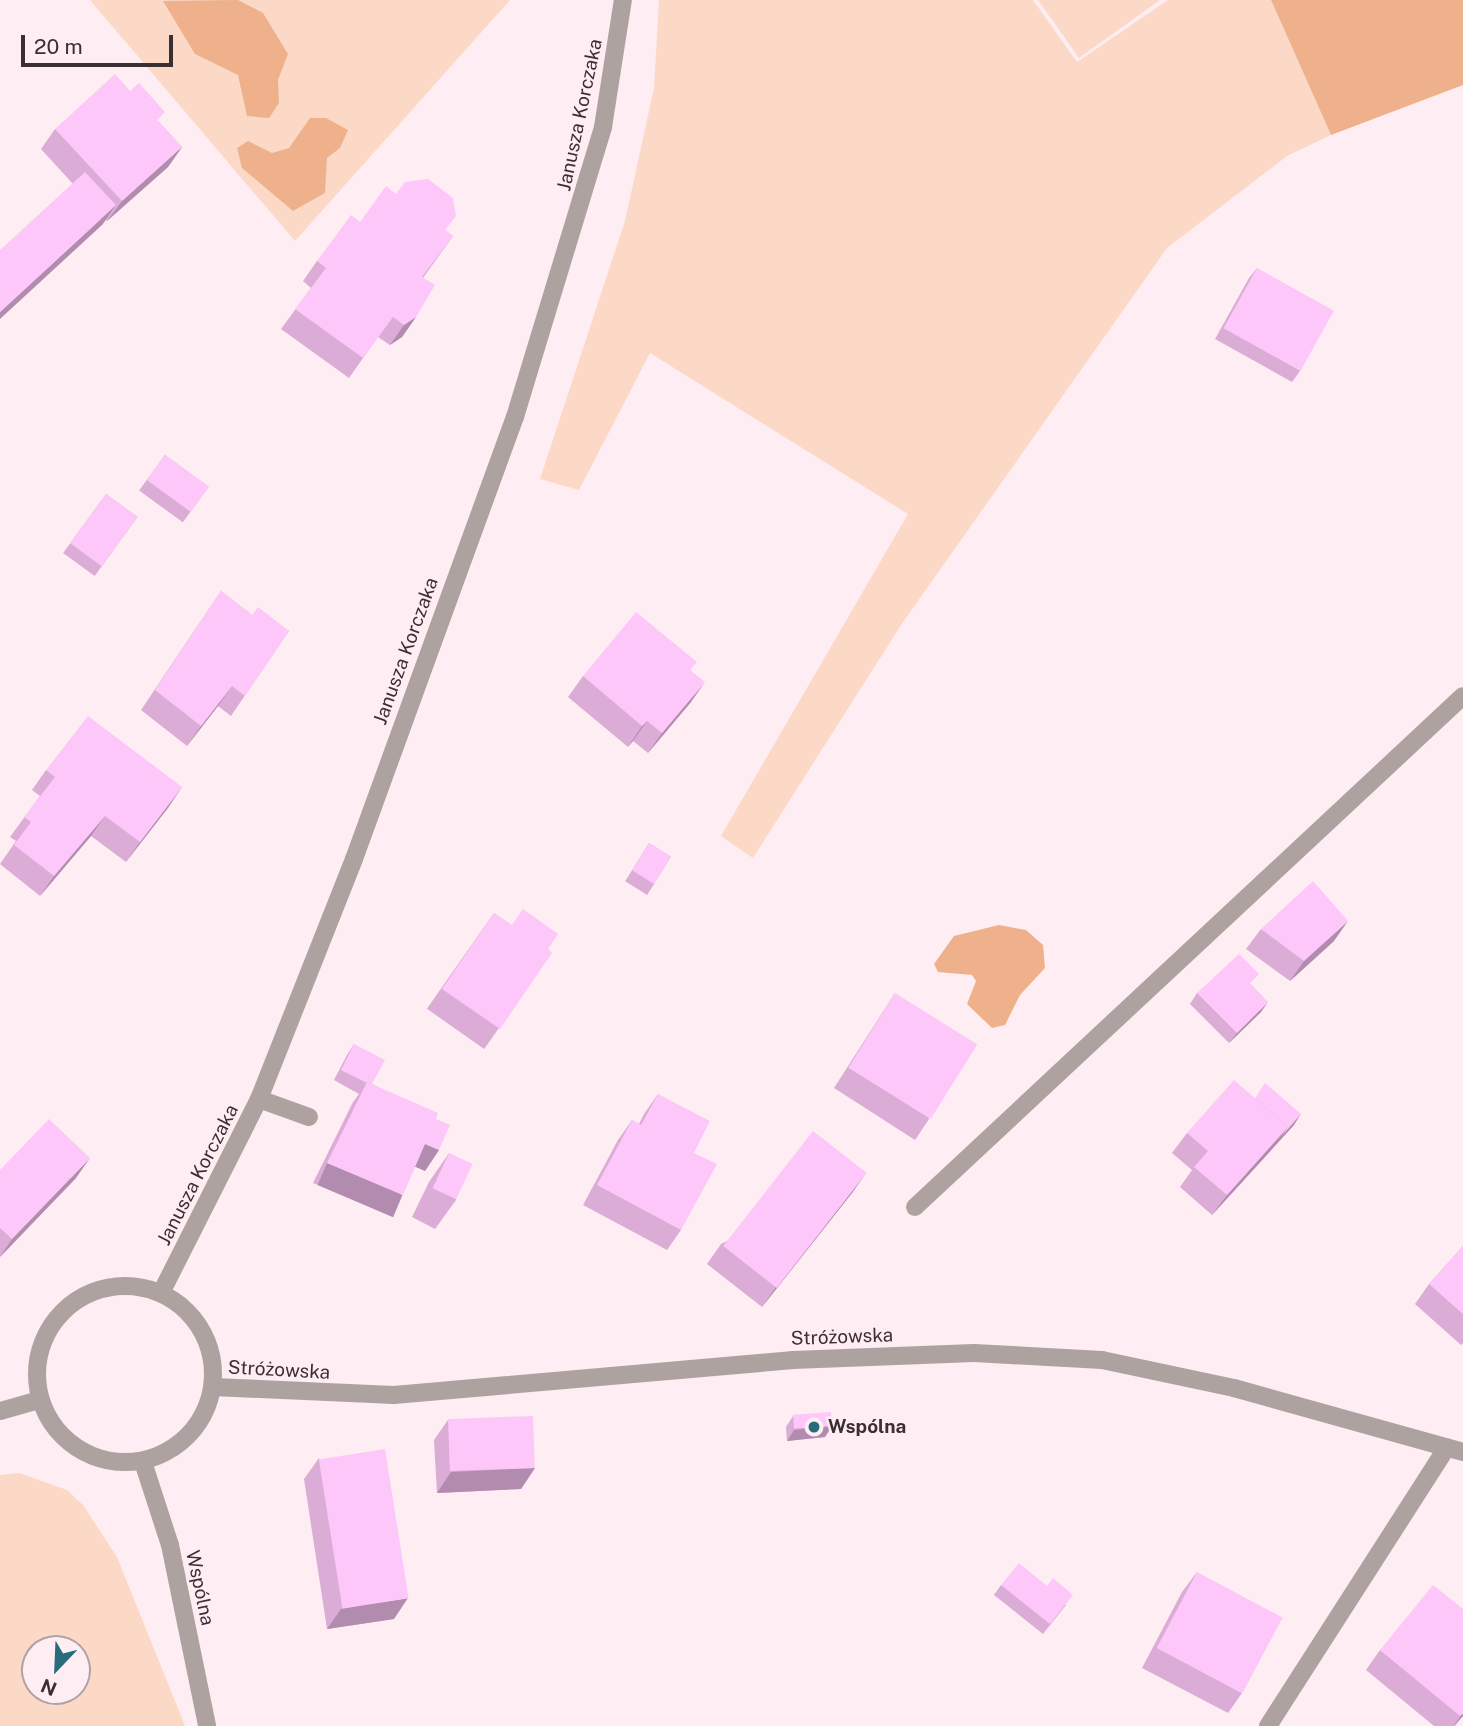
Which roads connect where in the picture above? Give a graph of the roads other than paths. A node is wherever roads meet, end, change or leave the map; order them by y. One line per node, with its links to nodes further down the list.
1 (623, 0): 3 (street, Janusza Korczaka)
2 (1463, 696): 5 (street)
3 (259, 1099): 4 (street); 6 (street, Janusza Korczaka)
4 (309, 1117)
5 (915, 1207)
6 (161, 1293): 7 (street); 8 (street)
7 (214, 1387): 10 (street, Stróżowska); 11 (street)
8 (39, 1400): 9 (street); 11 (street)
9 (0, 1411)
10 (1455, 1449): 13 (street)
11 (143, 1462): 12 (street, Wspólna)
12 (207, 1726)
13 (1268, 1726)

